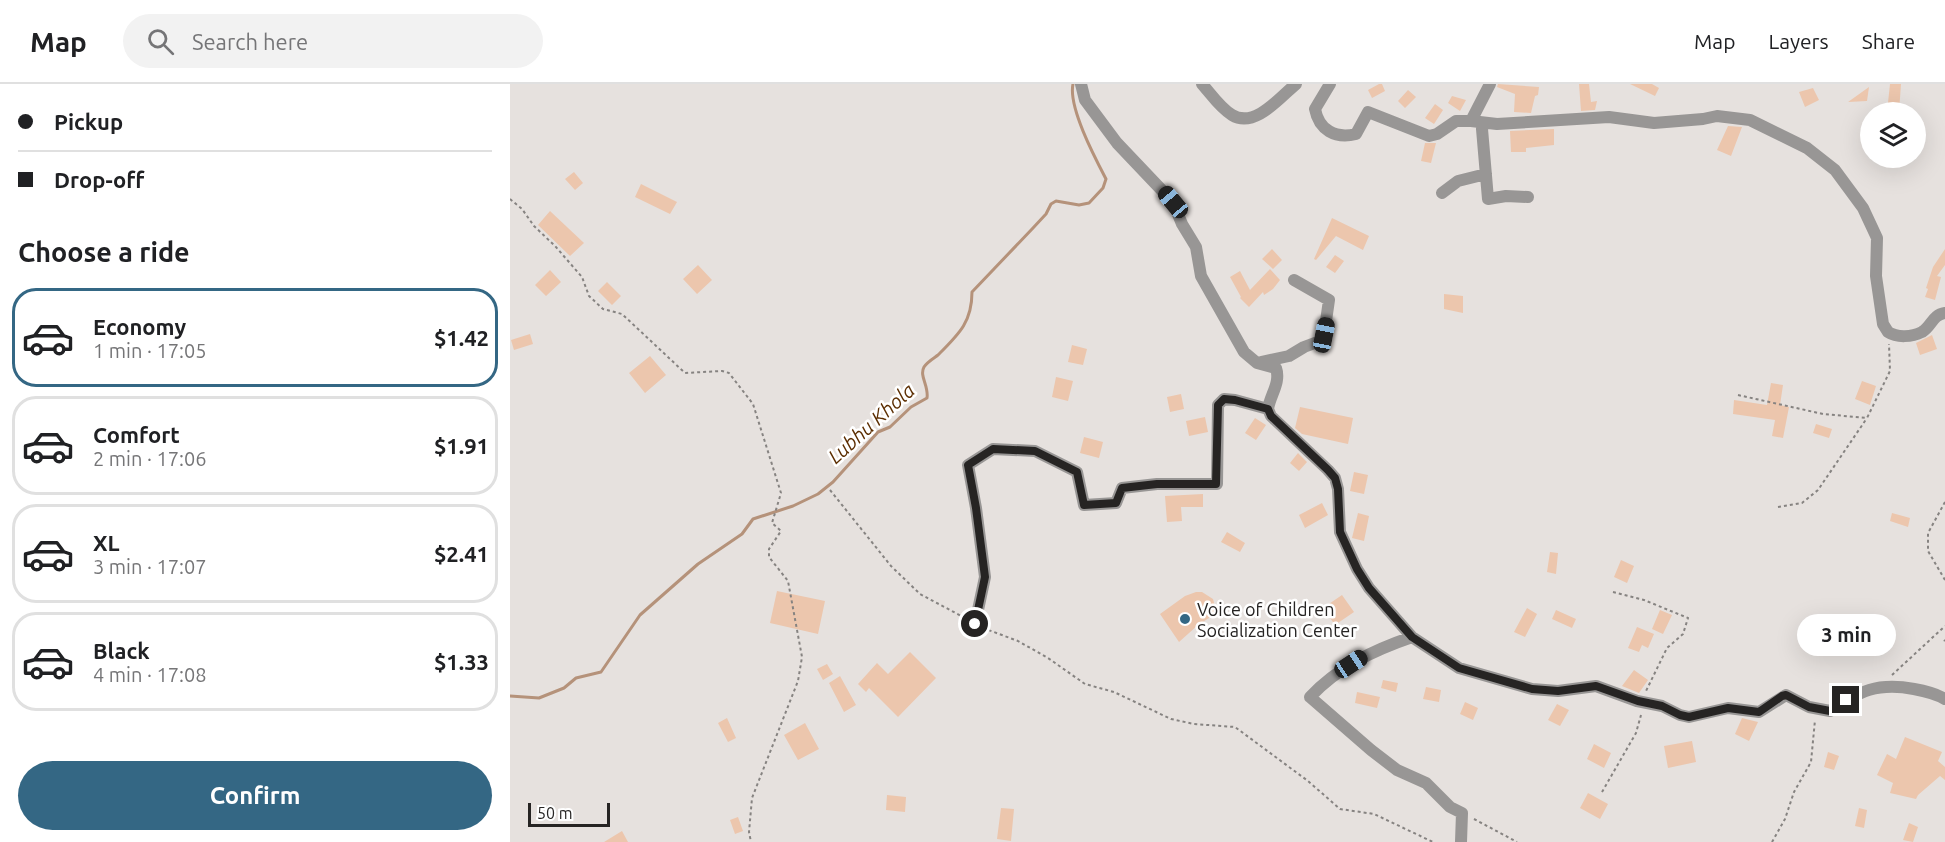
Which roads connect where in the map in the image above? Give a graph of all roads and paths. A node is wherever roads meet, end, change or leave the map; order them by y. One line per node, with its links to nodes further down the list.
1 (1081, 84): 14 (street)
2 (1202, 84): 3 (street)
3 (1296, 84)
4 (1330, 84): 6 (street)
5 (1490, 84): 6 (street)
6 (1477, 122): 7 (street); 13 (street)
7 (1486, 174): 8 (street); 9 (street)
8 (1442, 193)
9 (1528, 197)
10 (510, 199): 32 (path)
11 (1294, 280): 14 (street)
12 (1945, 313): 13 (street)
13 (1883, 324): 17 (path)
14 (1257, 363): 16 (street)
15 (1738, 395): 17 (path)
16 (1268, 409): 23 (street); 25 (street)
17 (1867, 418): 20 (path)
18 (830, 490): 23 (path)
19 (1945, 502): 21 (path)
20 (1779, 507)
21 (1945, 580)
22 (1614, 592): 28 (path)
23 (975, 624): 33 (path)
24 (1945, 626): 26 (path)
25 (1412, 637): 28 (street); 34 (street)
26 (1879, 687): 27 (street); 28 (street)
27 (1945, 699)
28 (1642, 702): 30 (path)
29 (1815, 719): 36 (path)
30 (1602, 792)
31 (1469, 817): 35 (path)
32 (751, 842)
33 (1433, 842)
34 (1461, 842)
35 (1517, 842)
36 (1772, 842)

